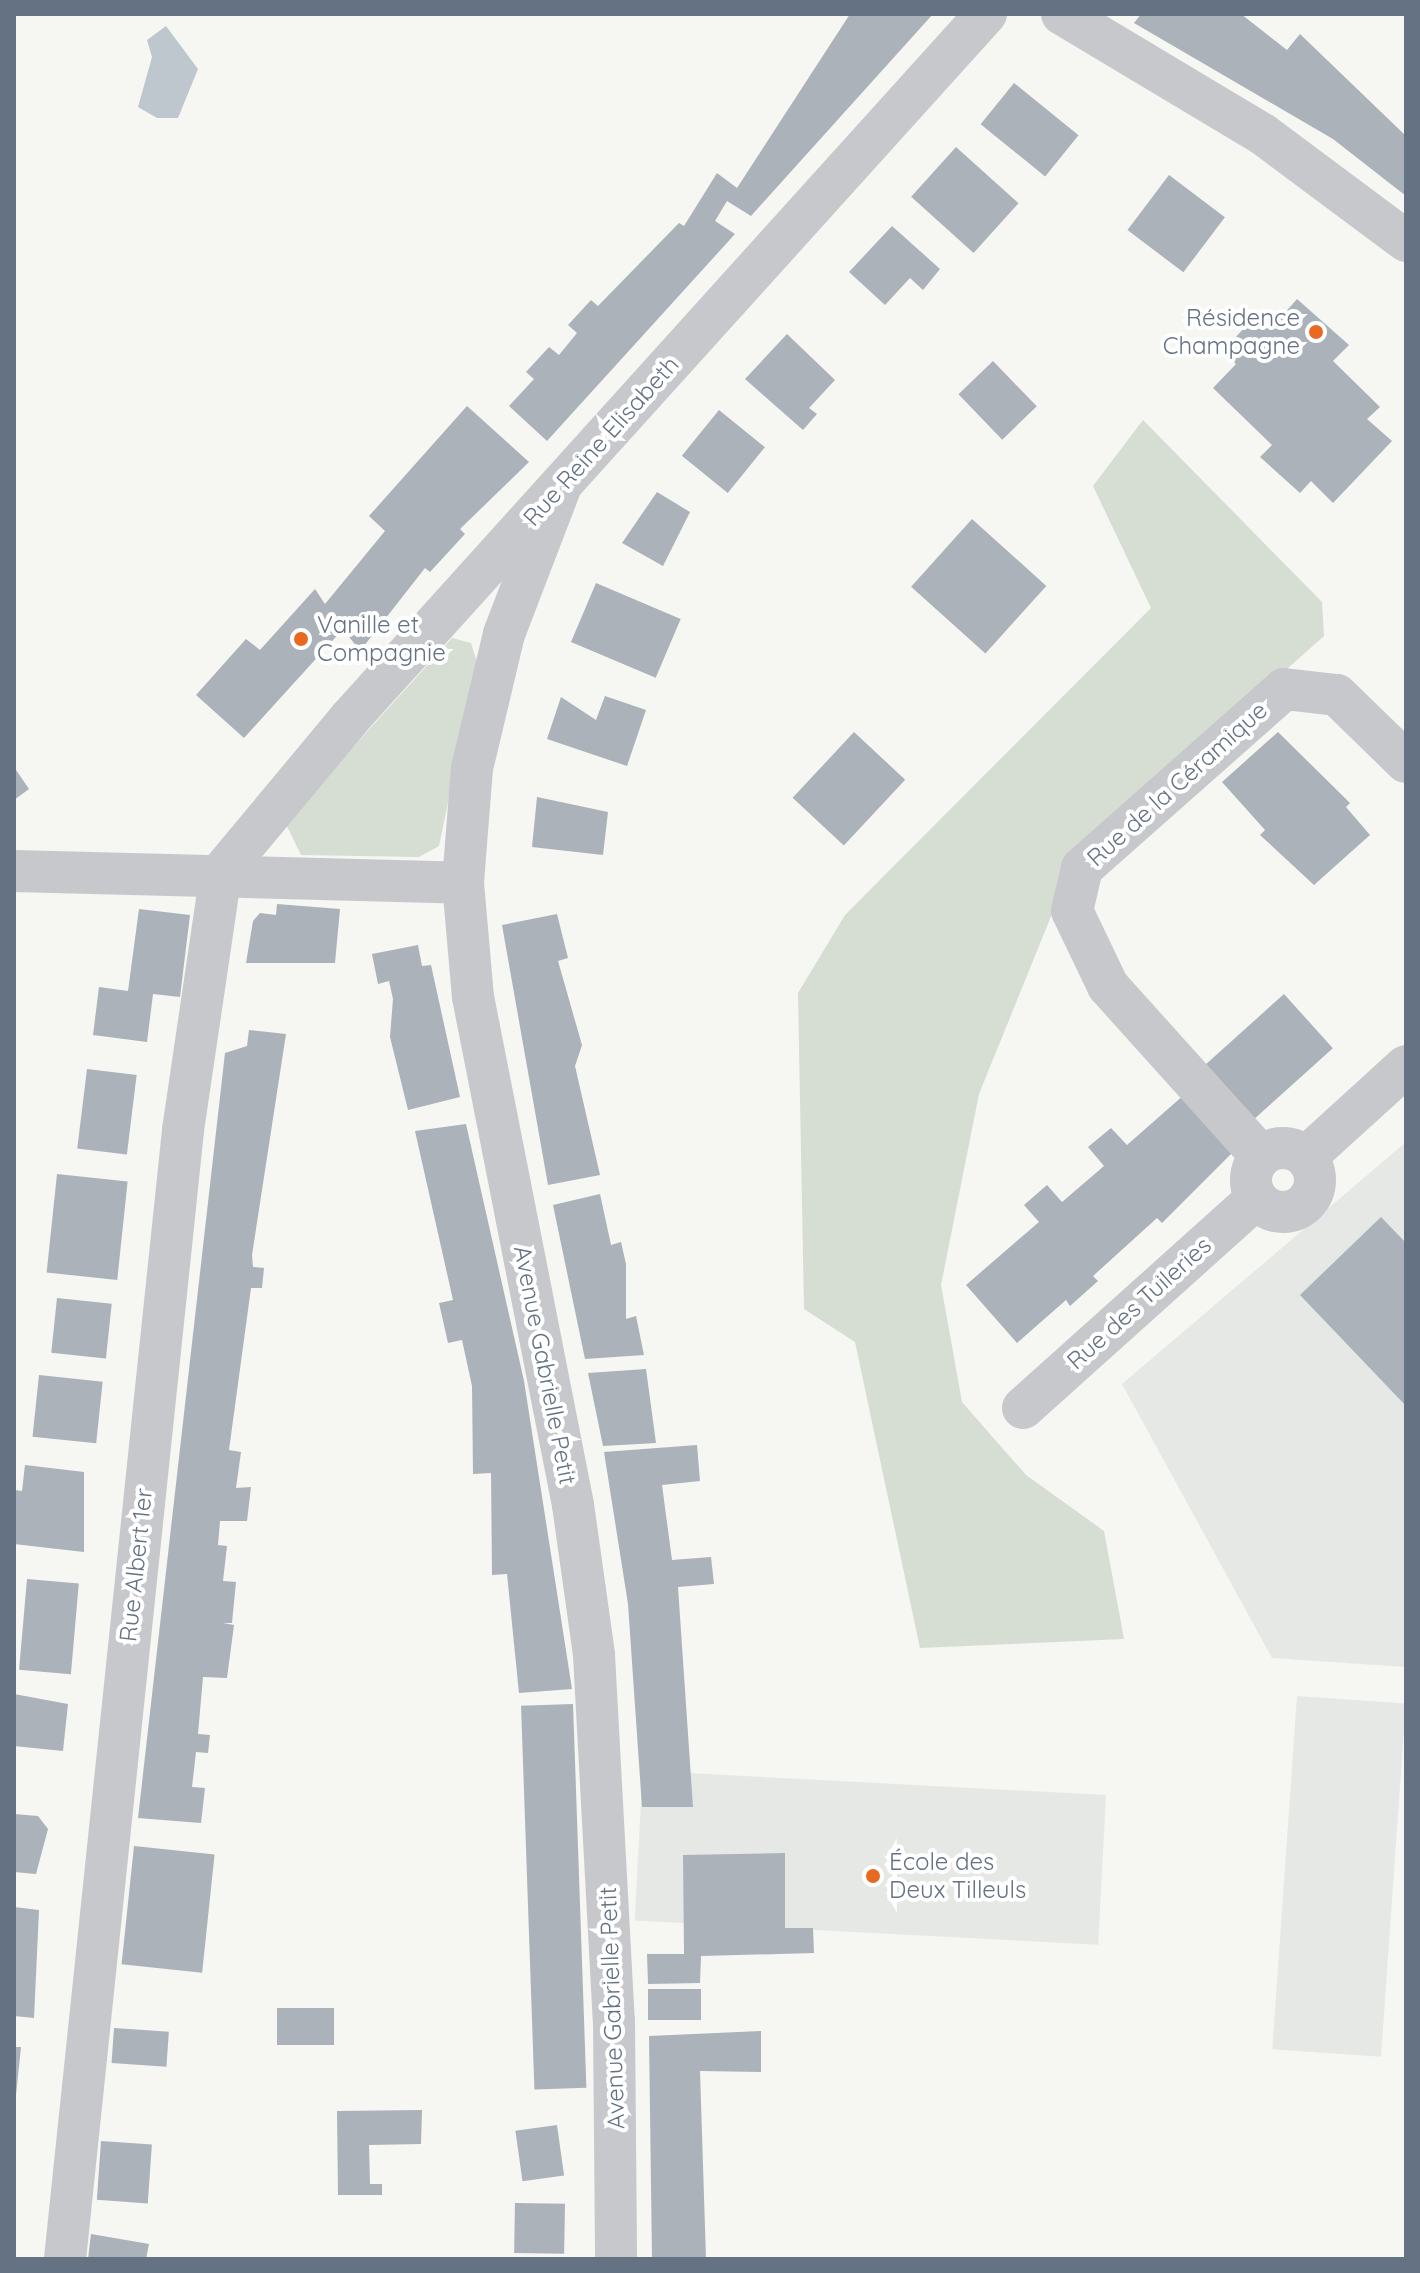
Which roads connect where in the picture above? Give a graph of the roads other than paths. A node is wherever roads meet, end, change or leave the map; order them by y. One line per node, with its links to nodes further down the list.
1 (986, 14): 4 (street, Rue Reine Elisabeth)
2 (1062, 14): 3 (street)
3 (1406, 241)
4 (560, 488): 7 (street, Rue Reine Elisabeth); 8 (street, Avenue Gabrielle Petit)
5 (1406, 762): 10 (street, Rue de la Céramique)
6 (14, 871): 7 (street)
7 (221, 873): 8 (street); 14 (street, Rue Albert 1er)
8 (463, 883): 15 (street, Avenue Gabrielle Petit)
9 (1406, 1066): 11 (street)
10 (1261, 1156): 11 (street); 12 (street)
11 (1306, 1157): 12 (street)
12 (1256, 1199): 13 (street, Rue des Tuileries)
13 (1023, 1408)
14 (65, 2259)
15 (616, 2259)

